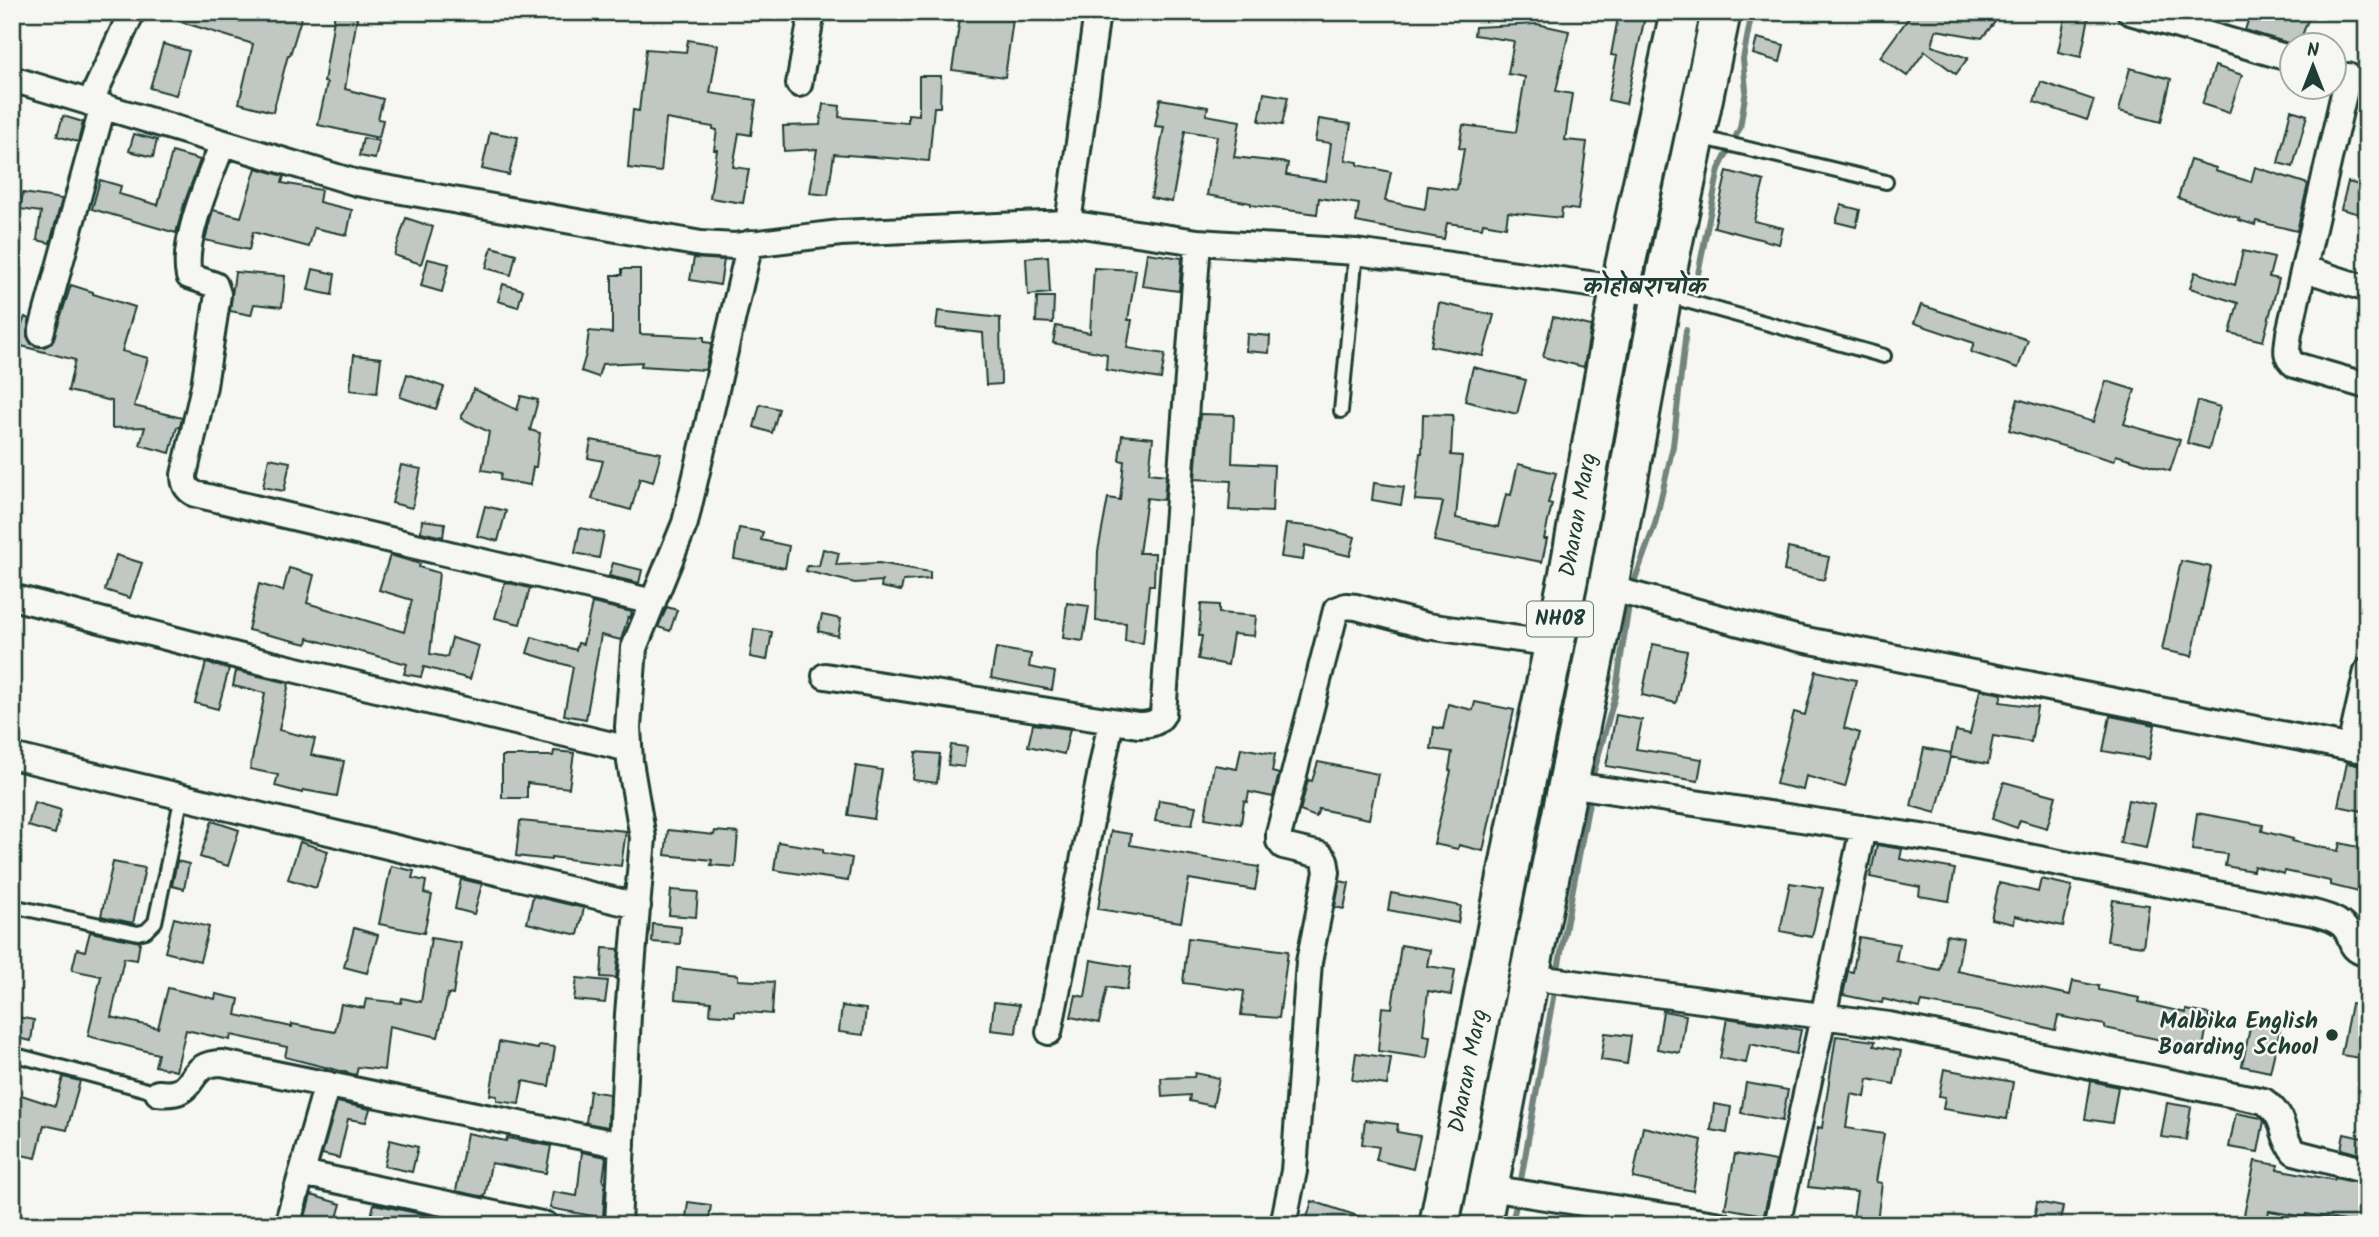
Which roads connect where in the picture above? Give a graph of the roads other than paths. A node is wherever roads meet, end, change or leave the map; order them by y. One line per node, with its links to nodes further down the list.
1 (132, 12): 11 (street)
2 (812, 12): 10 (street)
3 (1097, 12): 15 (street)
4 (1680, 12): 20 (main road, Dharan Marg / NH08)
5 (1721, 12): 12 (main road, Dharan Marg / NH08)
6 (2130, 12): 7 (street)
7 (2278, 55)
8 (2350, 76): 19 (street)
9 (12, 79): 11 (street)
10 (799, 84)
11 (97, 105): 13 (street); 23 (street)
12 (1695, 136): 14 (lane); 22 (main road, Dharan Marg / NH08)
13 (223, 143): 17 (street); 29 (street)
14 (1886, 182)
15 (1068, 223): 16 (street); 17 (street)
16 (1198, 242): 18 (street); 33 (street)
17 (750, 243): 29 (street)
18 (1356, 252): 20 (street); 26 (lane)
19 (2305, 269): 21 (street); 25 (street)
20 (1620, 289): 22 (street); 30 (main road, Dharan Marg / NH08)
21 (2367, 289)
22 (1662, 294): 24 (lane); 27 (main road, Dharan Marg / NH08)
23 (41, 334)
24 (1884, 356)
25 (2367, 386)
26 (1341, 411)
27 (1608, 588): 35 (street); 37 (main road, Dharan Marg / NH08)
28 (12, 597): 34 (street)
29 (653, 602): 34 (street)
30 (1555, 644): 56 (street); 57 (main road, Dharan Marg / NH08)
31 (2367, 671): 35 (street)
32 (825, 676): 33 (street)
33 (1111, 721): 45 (street)
34 (629, 749): 41 (street)
35 (2358, 749)
36 (12, 756): 38 (street)
37 (1567, 784): 39 (street); 43 (main road, Dharan Marg / NH08)
38 (182, 796): 40 (lane); 41 (street)
39 (1863, 828): 42 (street); 44 (street)
40 (12, 906)
41 (638, 906): 49 (street)
42 (2367, 954)
43 (1529, 977): 44 (street); 52 (main road, Dharan Marg / NH08)
44 (1824, 1017): 50 (street); 60 (street)
45 (1049, 1032)
46 (12, 1054): 48 (lane)
47 (327, 1084): 48 (street); 49 (street); 51 (street)
48 (158, 1093)
49 (622, 1145): 55 (street)
50 (2367, 1171)
51 (302, 1173): 53 (street); 54 (street)
52 (1489, 1188): 58 (main road, Dharan Marg / NH08); 59 (street)
53 (287, 1225)
54 (546, 1225)
55 (618, 1225)
56 (1283, 1225)
57 (1439, 1225)
58 (1481, 1225)
59 (1721, 1225)
60 (1777, 1225)

